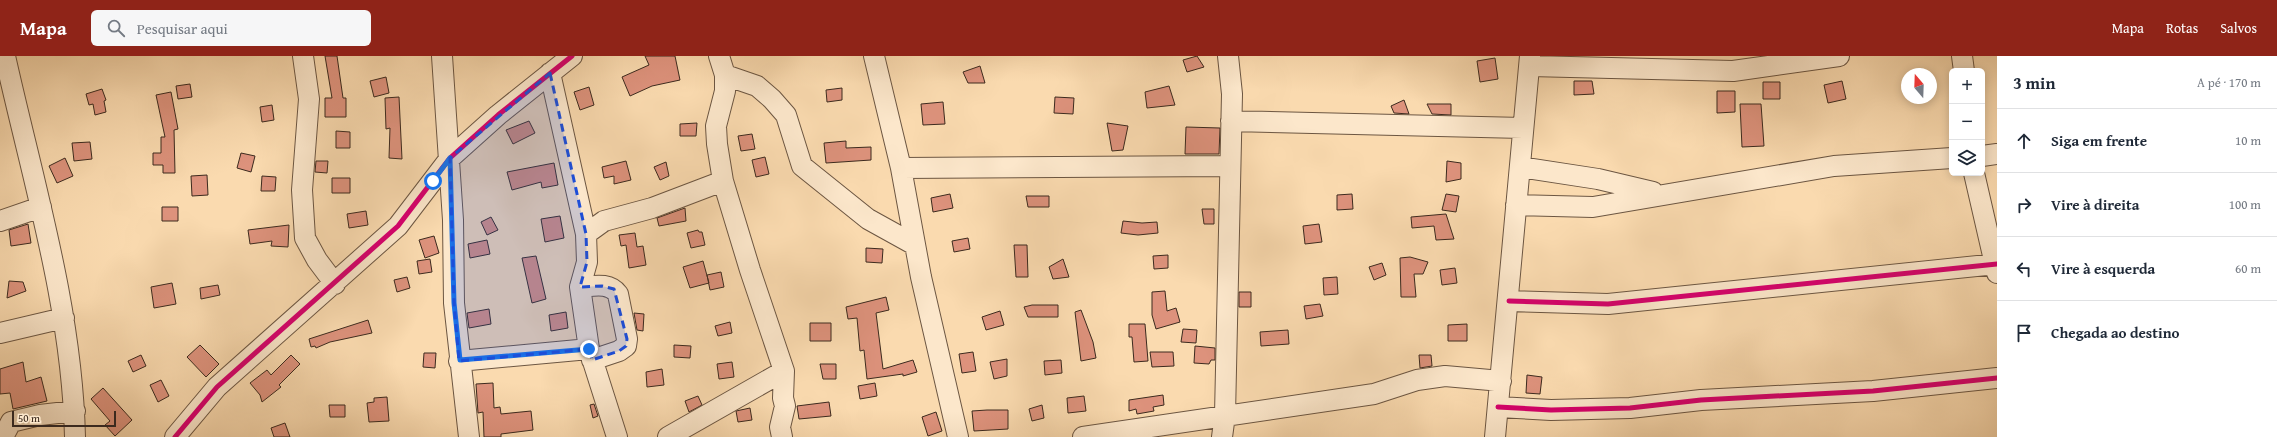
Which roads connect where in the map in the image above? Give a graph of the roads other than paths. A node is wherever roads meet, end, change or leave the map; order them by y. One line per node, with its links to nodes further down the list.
1 (5, 56): 27 (street)
2 (303, 56): 32 (street)
3 (442, 56): 18 (street)
4 (572, 56): 12 (street)
5 (719, 56): 13 (street)
6 (874, 56): 22 (street)
7 (1228, 56): 14 (street)
8 (1839, 56): 10 (street)
9 (1962, 56): 11 (street)
10 (1530, 61): 15 (street)
11 (1964, 68)
12 (550, 73): 18 (street); 29 (street)
13 (725, 75): 24 (street); 30 (street)
14 (1231, 121): 15 (street); 20 (street)
15 (1523, 128): 21 (street)
16 (1997, 154): 17 (street)
17 (1985, 156)
18 (450, 158): 32 (street); 38 (street)
19 (1949, 158): 25 (street)
20 (1229, 166): 22 (street); 44 (street)
21 (1520, 167): 25 (street); 26 (street)
22 (901, 168): 30 (street)
23 (1975, 176): 31 (street)
24 (724, 181): 29 (street); 39 (street)
25 (1663, 194): 26 (street)
26 (1516, 205): 34 (street)
27 (41, 207): 28 (street); 35 (street)
28 (0, 220)
29 (586, 234): 33 (street)
30 (915, 245): 52 (street)
31 (1997, 267): 34 (street)
32 (335, 284): 47 (street)
33 (580, 287): 37 (street); 37 (street)
34 (1509, 301): 41 (street)
35 (64, 318): 36 (street); 43 (street)
36 (0, 333)
37 (590, 354): 38 (street); 49 (street)
38 (460, 360): 48 (street)
39 (784, 371): 50 (street); 51 (street)
40 (1997, 378): 42 (street)
41 (1501, 381): 42 (street); 44 (street)
42 (1498, 407): 55 (street)
43 (75, 411): 45 (street); 46 (street)
44 (1225, 415): 53 (street); 54 (street)
45 (3, 437)
46 (75, 437)
47 (175, 437)
48 (468, 437)
49 (617, 437)
50 (668, 437)
51 (782, 437)
52 (958, 437)
53 (1083, 437)
54 (1222, 437)
55 (1495, 437)

